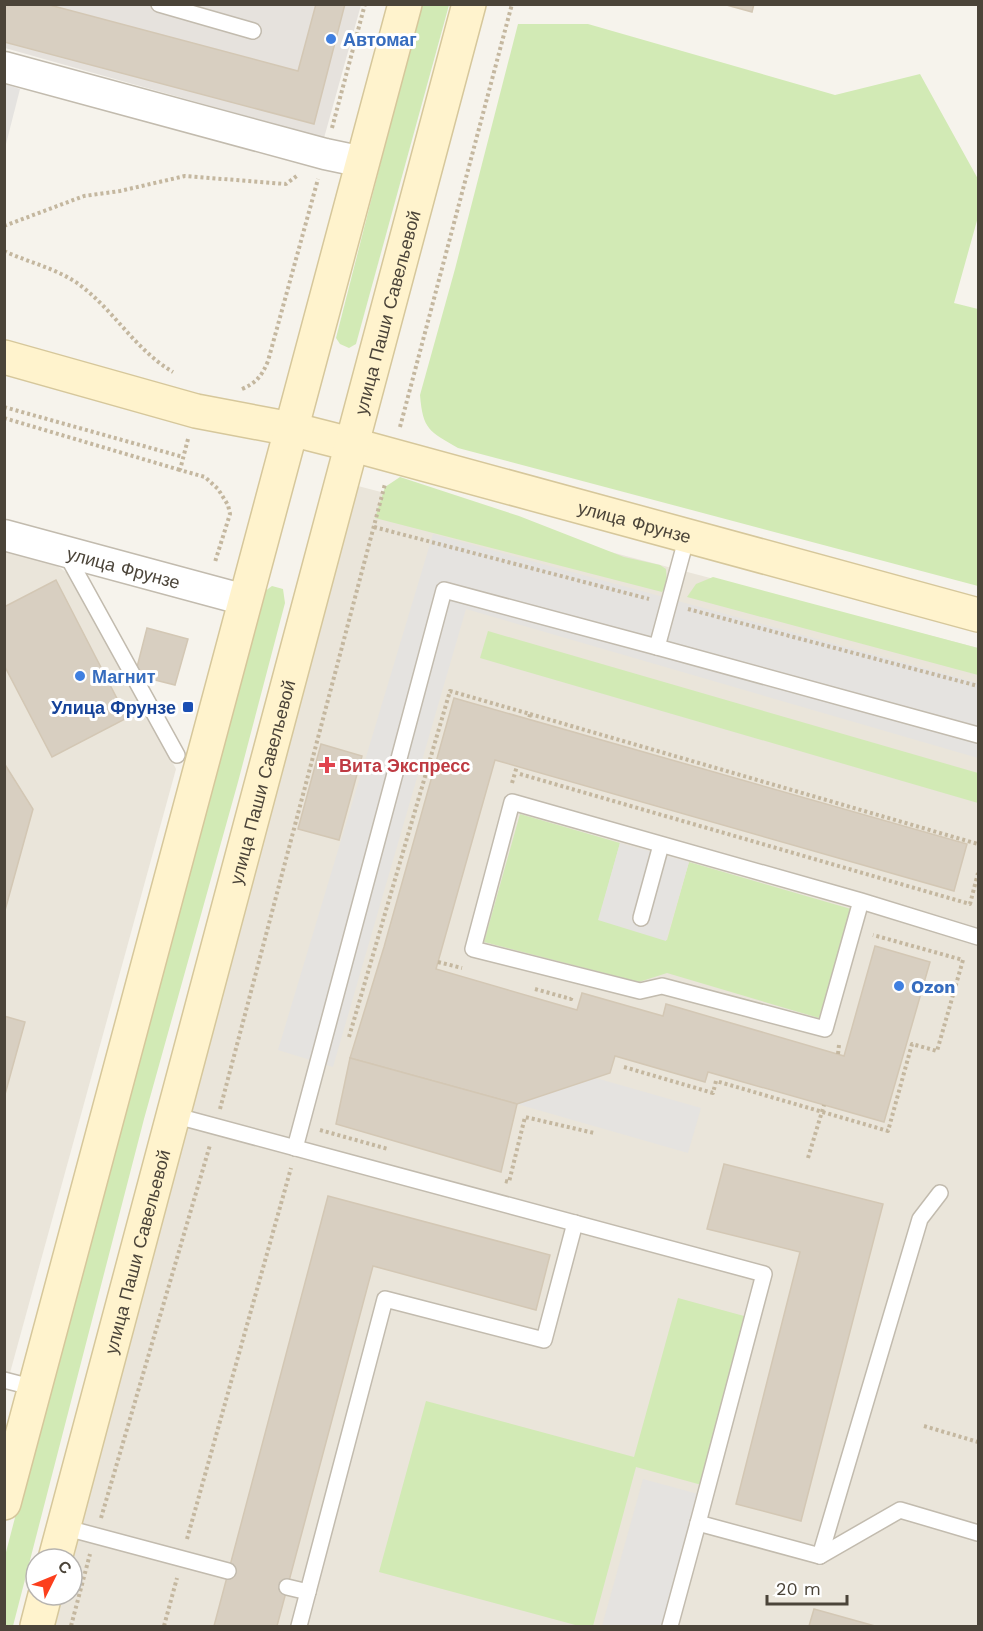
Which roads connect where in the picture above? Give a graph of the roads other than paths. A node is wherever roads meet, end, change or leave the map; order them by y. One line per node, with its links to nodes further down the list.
1 (159, 4): 4 (lane)
2 (405, 4): 6 (main road)
3 (469, 4): 9 (main road, улица Паши Савельевой)
4 (253, 31)
5 (4, 67): 6 (street)
6 (363, 162): 8 (main road)
7 (4, 357): 8 (main road, улица Фрунзе)
8 (291, 429): 9 (main road, улица Фрунзе); 13 (main road)
9 (351, 444): 11 (main road, улица Фрунзе); 22 (main road, улица Паши Савельевой)
10 (4, 536): 12 (street, улица Фрунзе)
11 (687, 536): 14 (main road, улица Фрунзе); 15 (lane)
12 (65, 552): 13 (street, улица Фрунзе); 17 (lane)
13 (233, 596): 26 (main road)
14 (978, 615)
15 (657, 647): 16 (lane); 23 (lane)
16 (978, 735)
17 (177, 755)
18 (660, 845): 19 (lane); 19 (lane); 20 (lane)
19 (861, 901): 21 (lane)
20 (641, 918)
21 (978, 937)
22 (173, 1115): 23 (lane); 29 (main road, улица Паши Савельевой)
23 (296, 1148): 25 (lane)
24 (940, 1193): 32 (lane)
25 (575, 1223): 28 (lane); 35 (lane)
26 (20, 1384): 27 (main road)
27 (4, 1503)
28 (698, 1523): 32 (lane); 39 (lane)
29 (63, 1527): 31 (main road, улица Паши Савельевой); 33 (lane)
30 (978, 1533): 32 (lane)
31 (58, 1547)
32 (820, 1556)
33 (228, 1571)
34 (287, 1587): 35 (lane)
35 (308, 1593): 38 (lane)
36 (42, 1607): 37 (main road)
37 (37, 1626)
38 (299, 1626)
39 (670, 1626)

